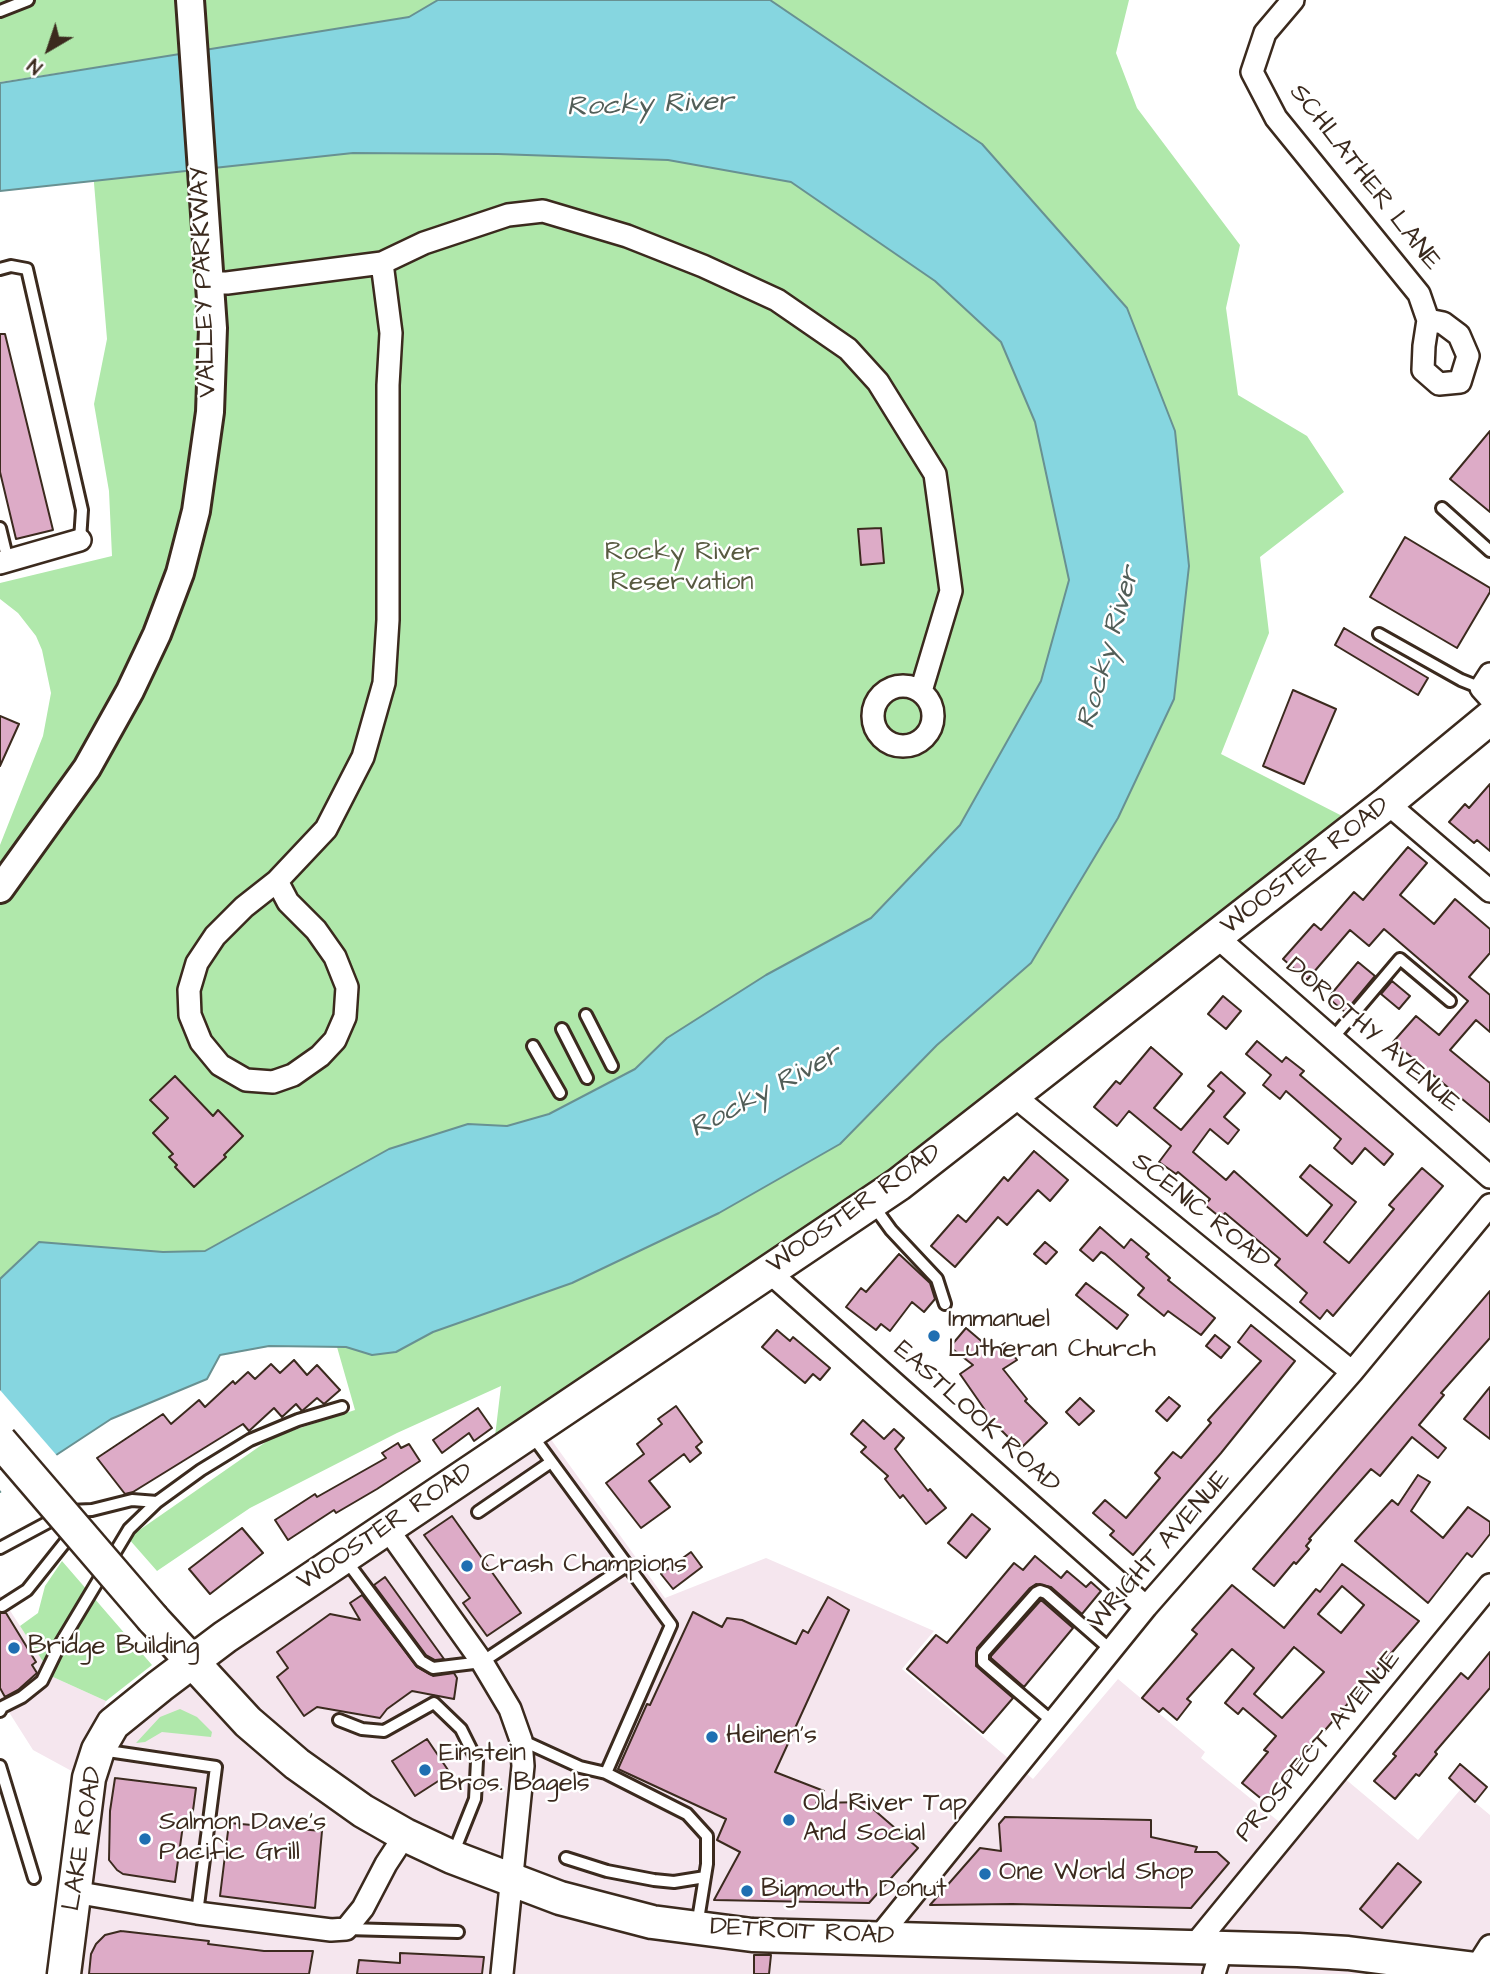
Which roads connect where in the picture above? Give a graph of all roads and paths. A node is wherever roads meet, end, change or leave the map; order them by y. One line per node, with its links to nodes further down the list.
1 (28, 0): 4 (lane)
2 (190, 0): 7 (street, VALLEY PARKWAY)
3 (1293, 0): 8 (street, SCHLATHER LANE)
4 (0, 11)
5 (382, 263): 7 (street); 16 (street); 19 (street)
6 (0, 269): 11 (lane)
7 (210, 283): 20 (street, VALLEY PARKWAY)
8 (1429, 320)
9 (1443, 509): 12 (lane)
10 (0, 528): 13 (lane)
11 (80, 540): 13 (street)
12 (1490, 551)
13 (4, 562)
14 (1378, 634): 15 (lane)
15 (1487, 687)
16 (921, 691)
17 (1490, 718): 18 (main road, WOOSTER ROAD)
18 (1387, 803): 21 (street); 22 (main road, WOOSTER ROAD)
19 (277, 881): 19 (street)
20 (0, 889)
21 (1490, 891)
22 (1217, 937): 26 (street, DOROTHY AVENUE); 31 (main road, WOOSTER ROAD)
23 (1450, 1001): 26 (lane)
24 (586, 1015): 28 (lane)
25 (562, 1029): 29 (lane)
26 (1332, 1038): 32 (street, DOROTHY AVENUE)
27 (533, 1046): 30 (lane)
28 (612, 1066)
29 (587, 1078)
30 (560, 1093)
31 (1013, 1095): 33 (main road, WOOSTER ROAD); 37 (street, SCENIC ROAD)
32 (1490, 1177)
33 (871, 1203): 35 (main road, WOOSTER ROAD); 36 (lane)
34 (1490, 1205): 37 (street, WRIGHT AVENUE)
35 (768, 1271): 39 (main road, WOOSTER ROAD); 51 (street, EASTLOOK ROAD)
36 (945, 1304)
37 (1352, 1372): 51 (street, WRIGHT AVENUE)
38 (342, 1408): 42 (lane)
39 (530, 1432): 41 (lane); 45 (main road, WOOSTER ROAD)
40 (0, 1441): 53 (main road, DETROIT ROAD, bridge)
41 (551, 1462): 44 (lane); 48 (lane)
42 (157, 1502): 43 (lane); 55 (lane)
43 (92, 1510): 46 (lane); 50 (lane)
44 (478, 1512)
45 (386, 1527): 47 (main road, WOOSTER ROAD); 54 (street)
46 (0, 1548)
47 (344, 1557): 53 (main road, WOOSTER ROAD); 54 (lane)
48 (626, 1566): 54 (lane); 61 (lane)
49 (1490, 1585): 74 (street, PROSPECT AVENUE)
50 (2, 1606)
51 (1146, 1607): 52 (street, WRIGHT AVENUE)
52 (1111, 1650): 57 (street, WRIGHT AVENUE); 57 (lane)
53 (192, 1662): 59 (main road, LAKE ROAD); 62 (main road, DETROIT ROAD)
54 (482, 1662): 58 (street)
55 (0, 1711)
56 (339, 1720): 63 (lane)
57 (1053, 1722): 73 (street, WRIGHT AVENUE)
58 (521, 1741): 61 (lane); 67 (street)
59 (98, 1750): 68 (main road, LAKE ROAD); 69 (lane)
60 (0, 1766): 66 (lane)
61 (606, 1773): 65 (lane)
62 (405, 1835): 63 (main road, DETROIT ROAD); 71 (street)
63 (452, 1857): 67 (main road, DETROIT ROAD)
64 (566, 1858): 65 (lane)
65 (705, 1877): 70 (lane)
66 (34, 1878)
67 (512, 1882): 70 (main road, DETROIT ROAD); 77 (street)
68 (74, 1892): 69 (street); 76 (main road, LAKE ROAD)
69 (197, 1913): 71 (street)
70 (696, 1928): 73 (main road, DETROIT ROAD)
71 (346, 1929): 72 (lane)
72 (458, 1932)
73 (878, 1938): 74 (main road, DETROIT ROAD)
74 (1209, 1956): 75 (main road, DETROIT ROAD)
75 (1485, 1962)
76 (64, 1974)
77 (502, 1974)

